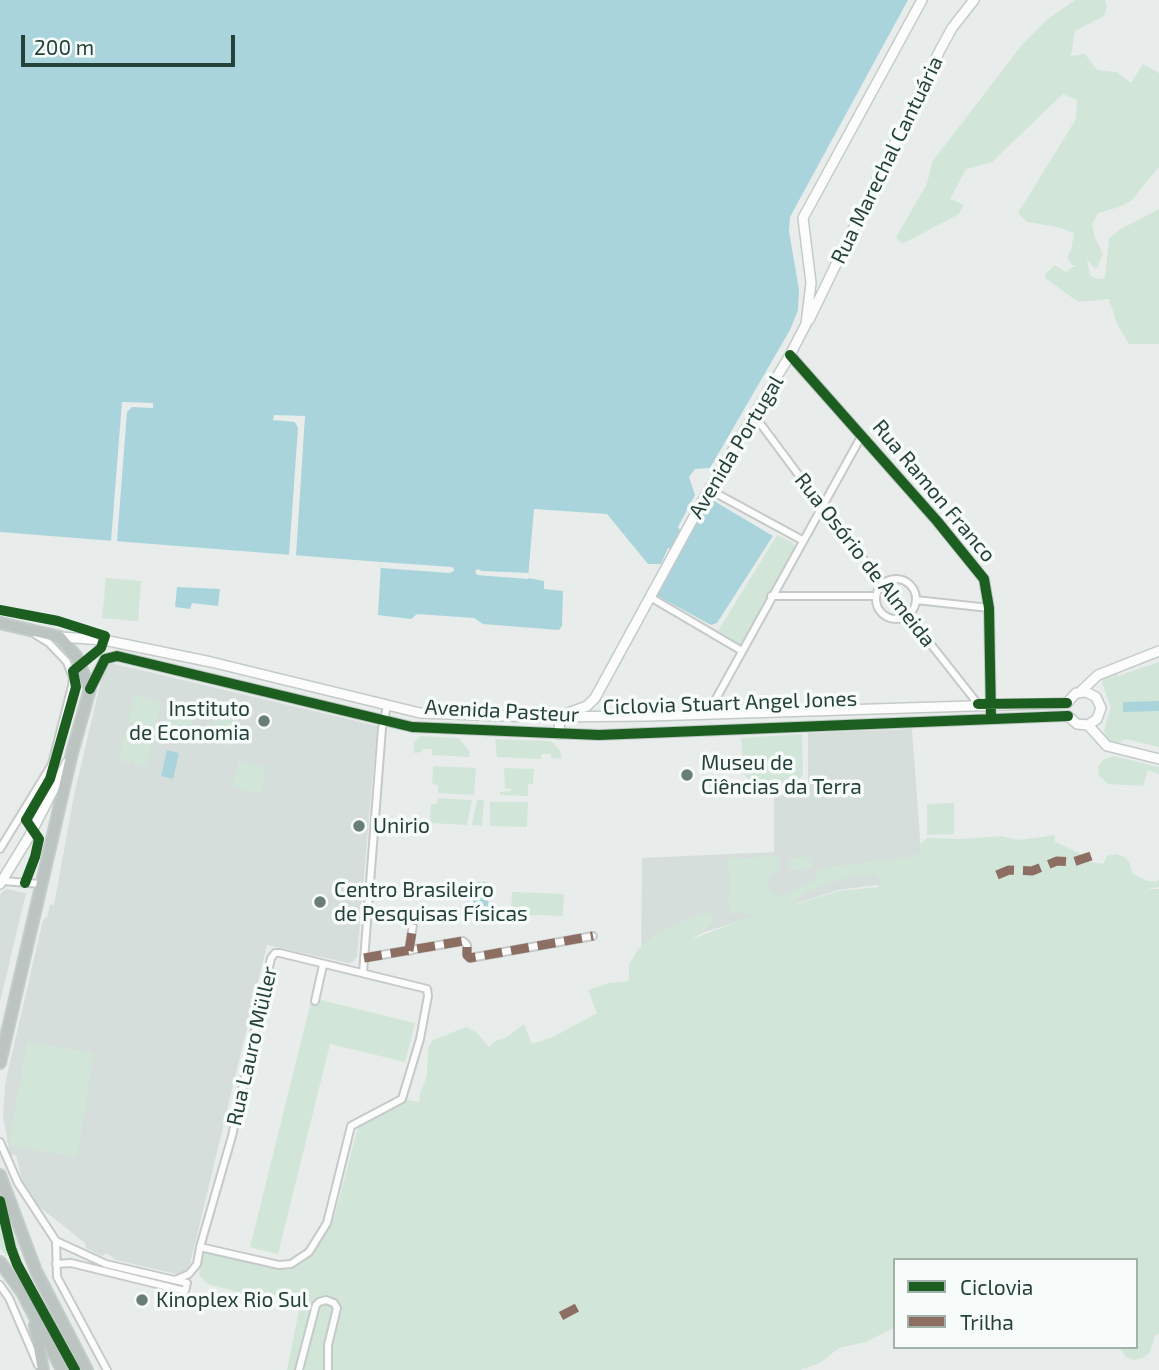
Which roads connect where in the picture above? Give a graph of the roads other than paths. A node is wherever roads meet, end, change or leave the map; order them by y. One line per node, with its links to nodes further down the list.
1 (922, 0): 3 (street, Avenida Portugal)
2 (974, 0): 4 (street, Rua Marechal Cantuária)
3 (811, 283): 4 (street); 5 (street, Avenida Portugal)
4 (825, 290): 5 (street, Rua Marechal Cantuária)
5 (806, 324): 6 (street, Avenida Portugal)
6 (790, 355): 7 (street, Avenida Portugal); 8 (street, Rua Ramon Franco)
7 (754, 415): 9 (street, Avenida Portugal); 10 (street, Rua Osório de Almeida)
8 (862, 435): 10 (street); 17 (street, Rua Ramon Franco)
9 (708, 491): 11 (street); 13 (street, Avenida Portugal)
10 (821, 505): 11 (street); 12 (street, Rua Osório de Almeida)
11 (802, 540): 14 (street)
12 (883, 583): 15 (street); 16 (street); 18 (street, Rua Osório de Almeida)
13 (651, 594): 22 (street); 34 (street, Avenida Portugal)
14 (771, 596): 15 (street); 22 (street)
15 (876, 596): 18 (street)
16 (916, 600): 17 (street); 18 (street)
17 (989, 608): 30 (street, Rua Ramon Franco)
18 (908, 615): 29 (street, Rua Osório de Almeida)
19 (0, 623): 20 (highway, Avenida Pasteur)
20 (27, 629): 21 (highway, Avenida Pasteur); 45 (street)
21 (60, 637): 24 (street, Avenida Pasteur); 26 (highway)
22 (742, 651): 33 (street)
23 (1159, 651): 27 (street)
24 (211, 662): 25 (street); 31 (street, Avenida Pasteur)
25 (208, 678): 26 (street, Avenida Pasteur); 38 (street, Avenida Pasteur)
26 (90, 689): 43 (highway)
27 (1080, 692): 28 (street); 40 (street)
28 (1067, 703): 30 (street, Avenida Pasteur); 35 (street)
29 (978, 704): 30 (street, Avenida Pasteur); 32 (street, Avenida Pasteur)
30 (991, 704): 37 (street, Rua Ramon Franco)
31 (387, 706): 34 (street, Avenida Pasteur); 38 (street)
32 (898, 708): 33 (street, Avenida Pasteur); 39 (street)
33 (706, 715): 36 (street, Avenida Pasteur)
34 (559, 716): 36 (street, Avenida Pasteur); 41 (street)
35 (1068, 716): 37 (street, Avenida Pasteur); 40 (street)
36 (591, 717): 42 (street)
37 (991, 719): 39 (street, Avenida Pasteur)
38 (383, 721): 41 (street, Avenida Pasteur); 51 (street)
39 (899, 723): 42 (street, Avenida Pasteur)
40 (1088, 725): 44 (street)
41 (559, 734): 42 (street, Avenida Pasteur)
42 (590, 734)
43 (72, 753): 46 (street); 47 (highway)
44 (1159, 759)
45 (0, 849)
46 (2, 882): 47 (street)
47 (41, 884): 55 (highway)
48 (414, 918): 50 (street)
49 (593, 936): 50 (street)
50 (409, 951): 51 (street)
51 (364, 958): 53 (street)
52 (323, 965): 53 (street, Rua Lauro Müller); 54 (street); 59 (street, Rua Lauro Müller)
53 (363, 973): 59 (street, Rua Lauro Müller)
54 (315, 1001)
55 (0, 1063)
56 (0, 1142): 58 (street)
57 (0, 1175): 72 (highway)
58 (56, 1241): 60 (street); 63 (street)
59 (200, 1248): 67 (street, Rua Lauro Müller)
60 (75, 1252): 62 (street); 65 (street)
61 (0, 1262): 66 (highway)
62 (71, 1263): 63 (street); 65 (street)
63 (56, 1264): 73 (street)
64 (0, 1270): 66 (street)
65 (115, 1270): 67 (street); 67 (street)
66 (10, 1277): 69 (highway)
67 (176, 1280)
68 (0, 1285): 70 (street)
69 (33, 1312): 70 (highway); 71 (highway)
70 (41, 1370)
71 (62, 1370)
72 (87, 1370)
73 (107, 1370)
74 (299, 1370): 75 (street)
75 (328, 1370)

